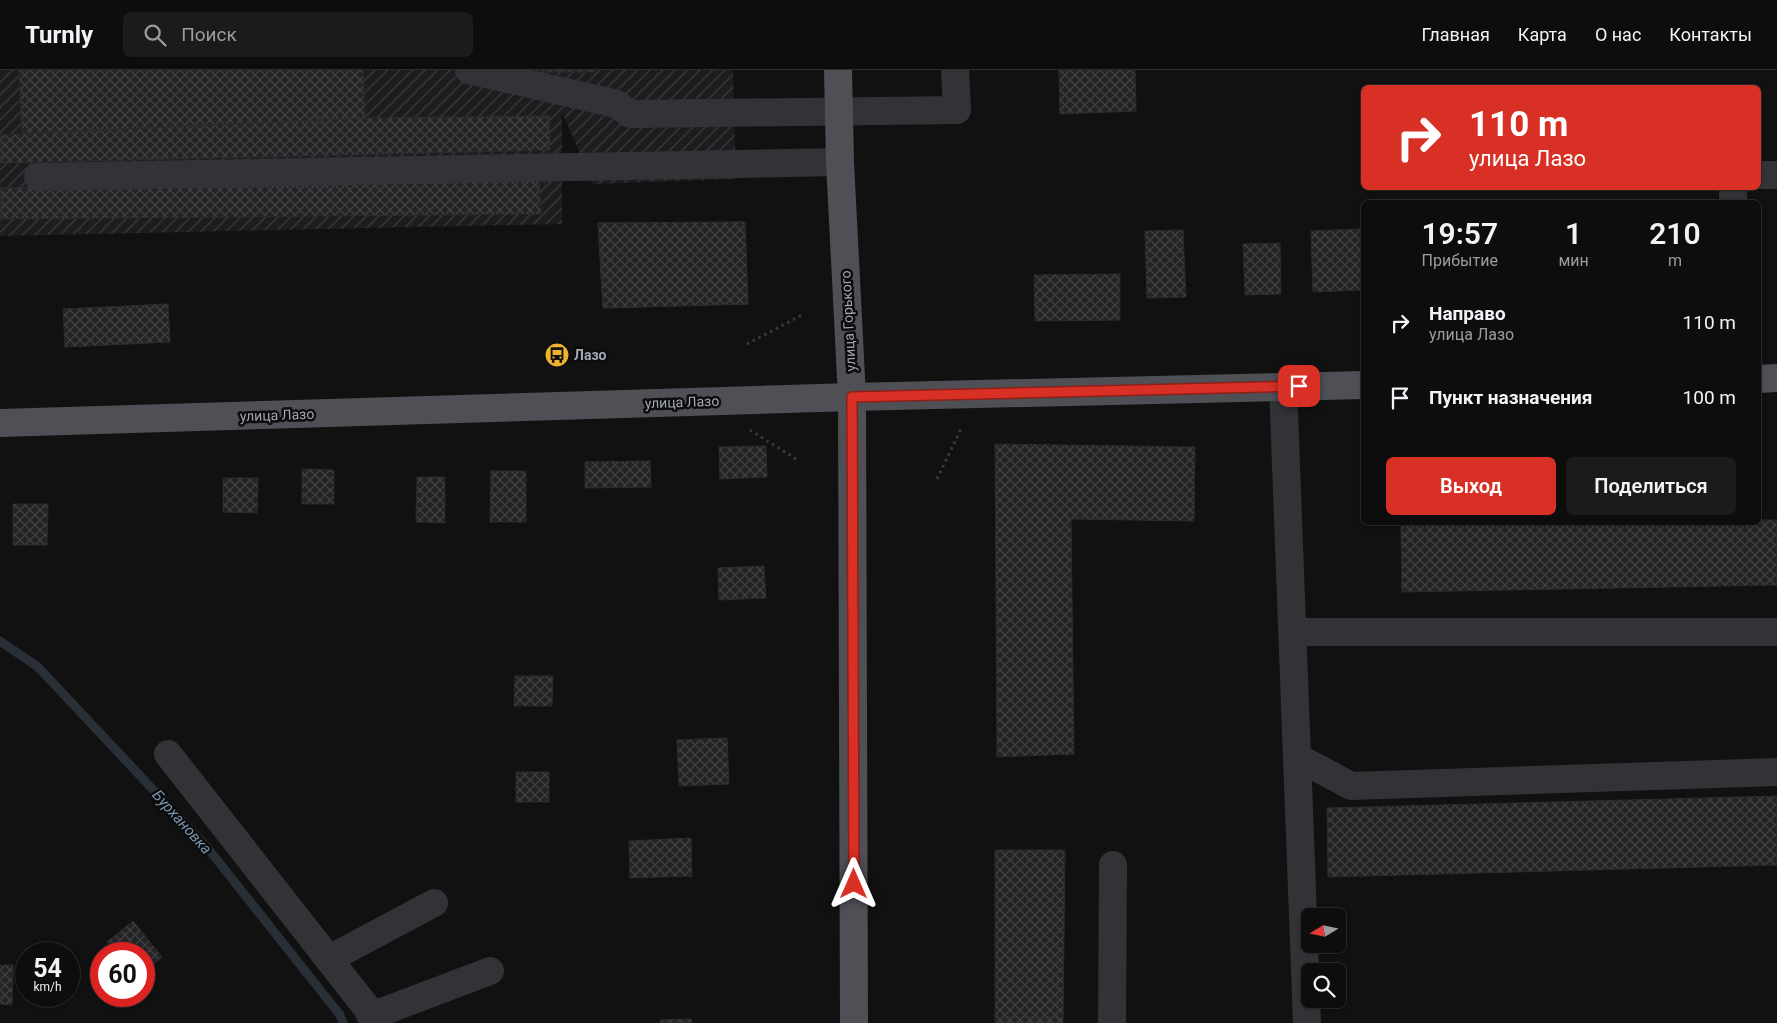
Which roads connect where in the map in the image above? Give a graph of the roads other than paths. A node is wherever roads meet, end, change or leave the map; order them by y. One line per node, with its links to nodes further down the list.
1 (468, 70): 4 (lane)
2 (838, 70): 4 (main road, улица Горького)
3 (955, 70): 4 (lane)
4 (839, 112): 5 (main road, улица Горького)
5 (840, 162): 8 (lane); 13 (main road, улица Горького)
6 (1761, 175): 7 (lane)
7 (1777, 175)
8 (38, 177)
9 (1777, 378): 10 (main road)
10 (1761, 379)
11 (1361, 385): 12 (main road, улица Лазо)
12 (1283, 386): 13 (main road, улица Лазо); 15 (lane)
13 (852, 397): 14 (main road, улица Лазо); 25 (main road, улица Горького)
14 (0, 424)
15 (1293, 632): 16 (lane); 18 (lane)
16 (1777, 632)
17 (168, 754): 22 (lane)
18 (1297, 757): 19 (lane); 27 (lane)
19 (1777, 772)
20 (1113, 865): 26 (lane)
21 (434, 903): 22 (lane)
22 (329, 959): 24 (lane)
23 (490, 971): 24 (lane)
24 (372, 1019)
25 (854, 1023)
26 (1112, 1023)
27 (1307, 1023)

